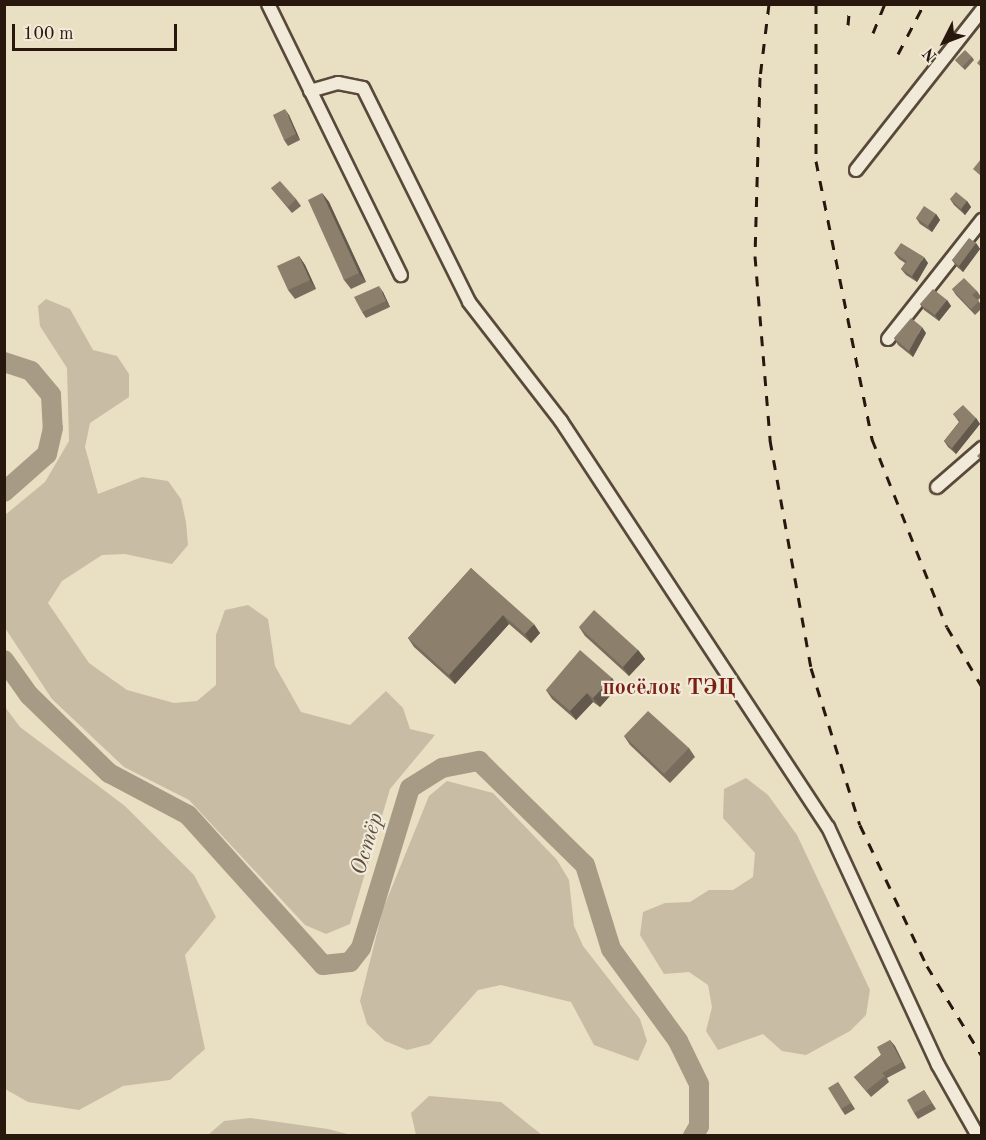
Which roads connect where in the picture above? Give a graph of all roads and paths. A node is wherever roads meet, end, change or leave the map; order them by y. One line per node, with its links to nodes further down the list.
1 (268, 4): 3 (street)
2 (980, 16): 4 (street)
3 (310, 91): 6 (street); 10 (street)
4 (856, 170)
5 (979, 229): 7 (street)
6 (401, 275)
7 (888, 339)
8 (981, 448): 9 (street)
9 (937, 487)
10 (978, 1136)

